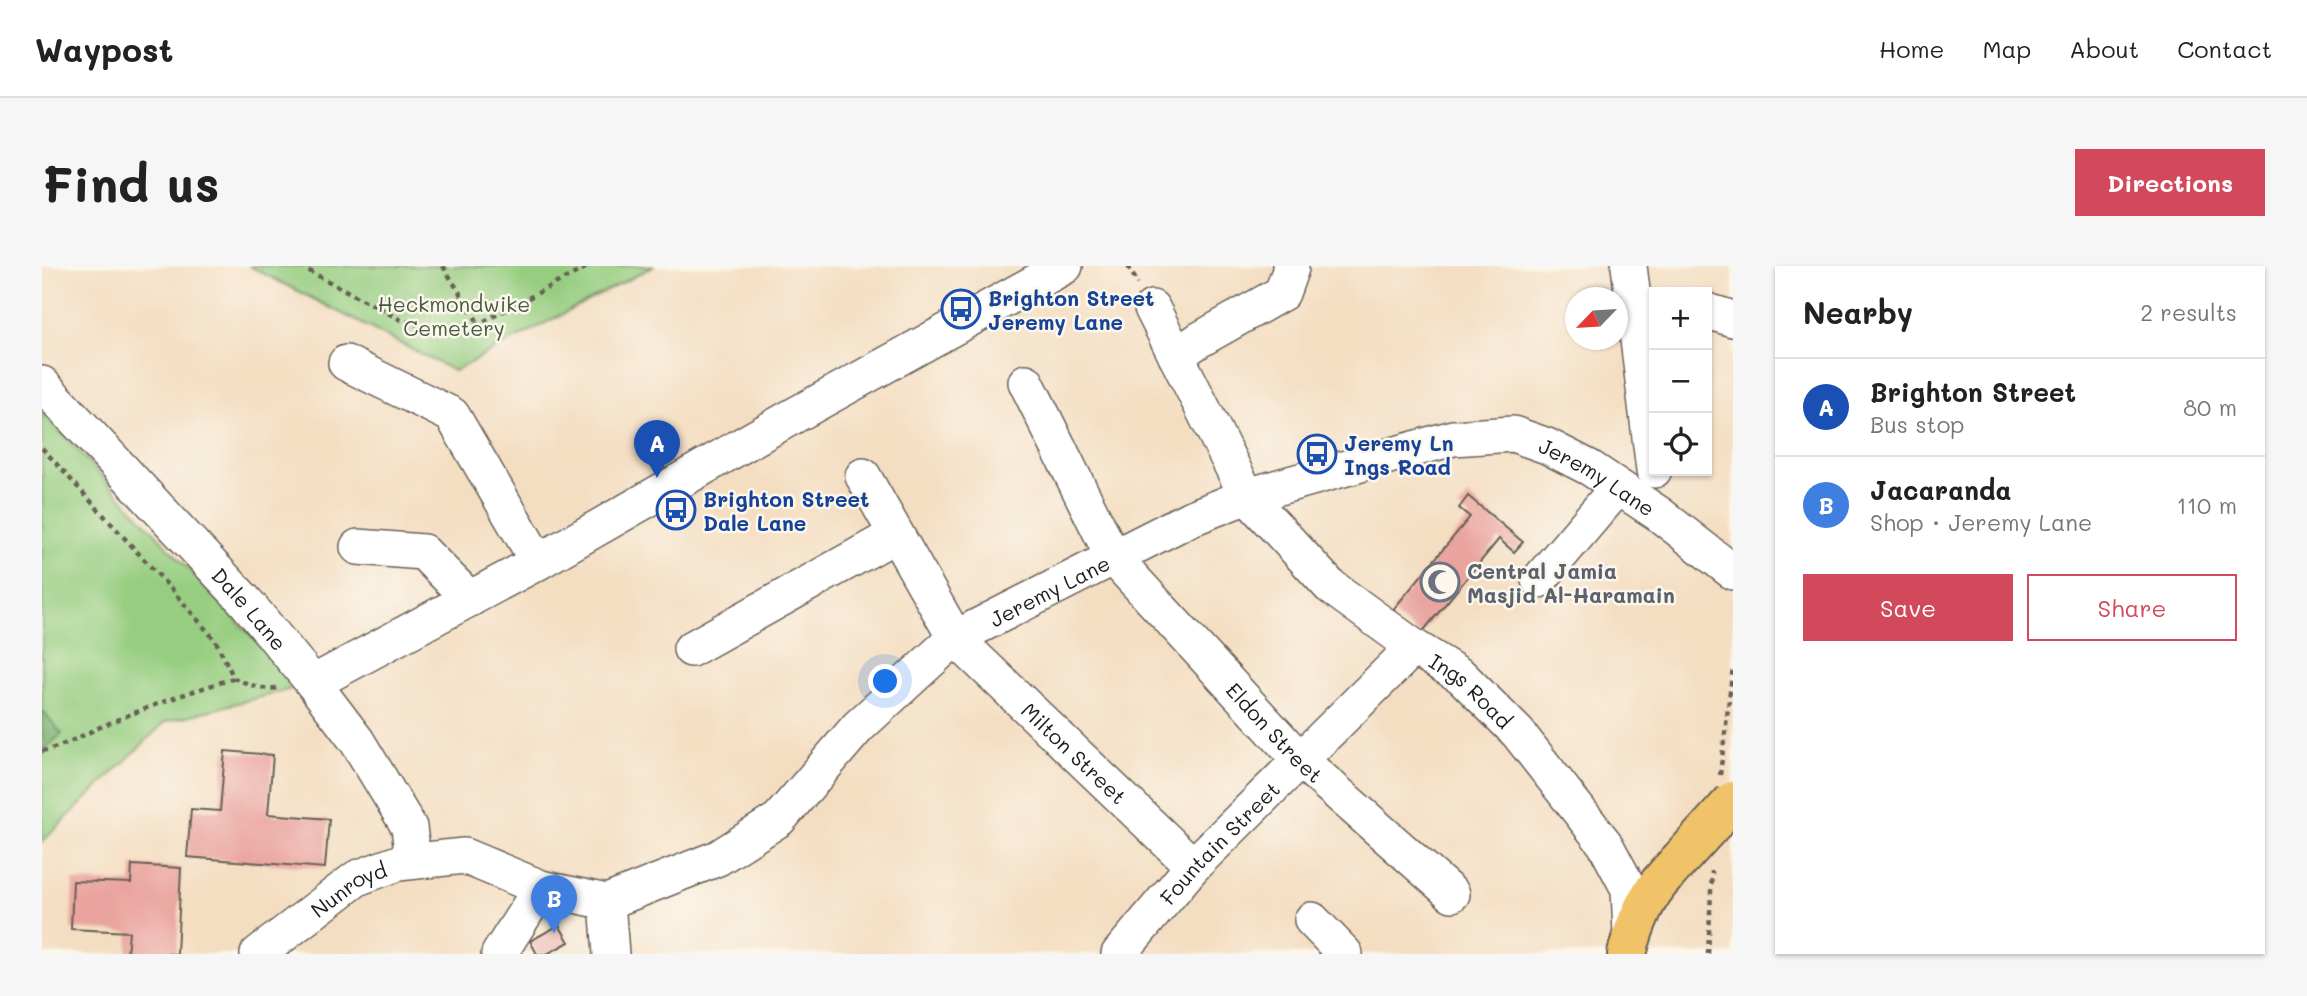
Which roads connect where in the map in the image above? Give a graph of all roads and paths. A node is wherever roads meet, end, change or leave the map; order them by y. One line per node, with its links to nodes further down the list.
1 (300, 266): 10 (path)
2 (443, 266): 10 (path)
3 (589, 266): 10 (path)
4 (1065, 266): 25 (street)
5 (1290, 266): 11 (street)
6 (1639, 281): 15 (street)
7 (1152, 308): 11 (street, Ings Road)
8 (1712, 312): 9 (street)
9 (1733, 319)
10 (479, 324)
11 (1176, 356): 20 (street, Ings Road)
12 (346, 363): 25 (street)
13 (1026, 382): 24 (street, Eldon Street)
14 (42, 384): 33 (street, Dale Lane)
15 (1649, 413)
16 (42, 448): 32 (path)
17 (863, 476): 22 (street, Milton Street)
18 (1655, 476): 21 (street)
19 (1618, 487): 20 (street, Jeremy Lane); 21 (street, Jeremy Lane); 27 (street)
20 (1247, 496): 24 (street, Jeremy Lane); 30 (street, Ings Road)
21 (1659, 514): 26 (street, Jeremy Lane)
22 (895, 535): 29 (street, Milton Street); 31 (street)
23 (358, 548): 28 (street)
24 (1113, 557): 29 (street, Jeremy Lane); 35 (street, Eldon Street)
25 (538, 562): 28 (street)
26 (1726, 566)
27 (1539, 580)
28 (470, 599): 33 (street)
29 (955, 638): 38 (street, Milton Street); 41 (street, Jeremy Lane)
30 (1414, 647): 35 (street, Fountain Street); 43 (street, Ings Road)
31 (691, 649)
32 (234, 678): 33 (path); 34 (path)
33 (309, 679): 37 (street, Dale Lane)
34 (42, 751)
35 (1300, 759): 38 (street, Fountain Street); 40 (street, Eldon Street)
36 (1733, 801): 43 (main road, bridge)
37 (412, 861): 39 (street); 44 (street, Nunroyd)
38 (1193, 866): 47 (street, Fountain Street)
39 (541, 888): 41 (street); 45 (street)
40 (1452, 894)
41 (607, 902): 46 (street)
42 (1312, 920): 48 (street)
43 (1629, 944)
44 (258, 954)
45 (499, 954)
46 (611, 954)
47 (1119, 954)
48 (1345, 954)

